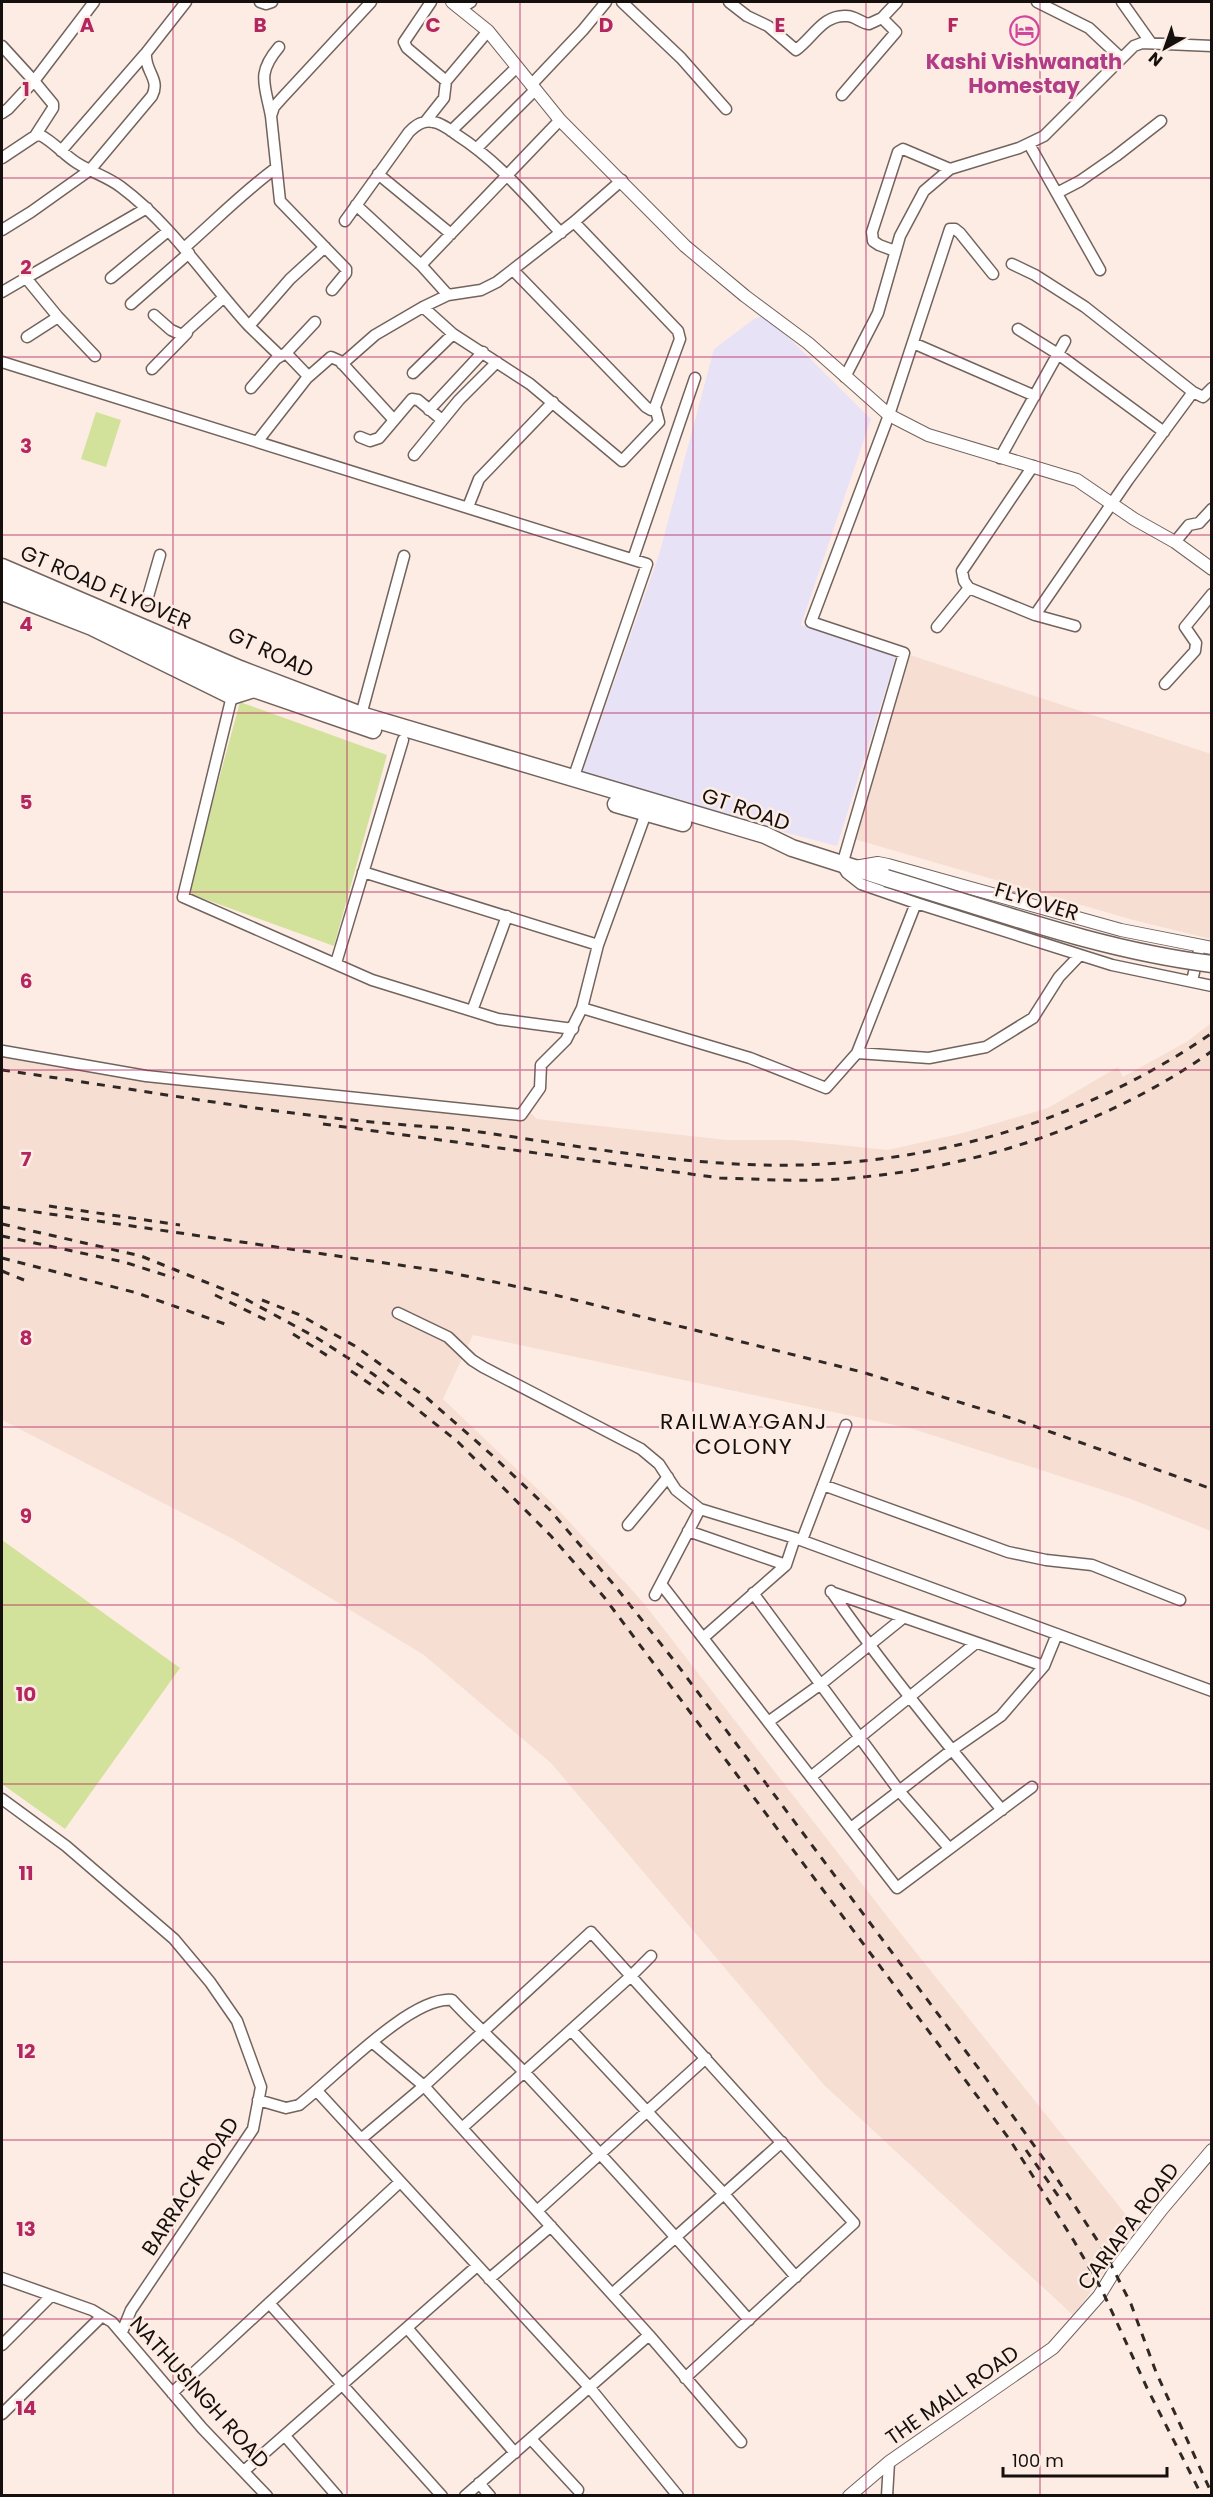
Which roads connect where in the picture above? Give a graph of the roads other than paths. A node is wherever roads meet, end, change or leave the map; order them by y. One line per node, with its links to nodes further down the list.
1 (94, 2): 23 (street)
2 (186, 2): 20 (street)
3 (260, 2): 4 (street)
4 (272, 2)
5 (371, 2): 29 (street)
6 (431, 2): 24 (street)
7 (606, 2): 25 (street)
8 (622, 2): 27 (street)
9 (897, 2): 14 (street)
10 (1037, 2): 21 (street)
11 (1122, 2): 16 (street)
12 (734, 3): 14 (street)
13 (461, 4): 15 (street)
14 (882, 18): 26 (street)
15 (488, 32): 22 (street); 24 (street)
16 (1151, 44): 18 (street); 21 (street)
17 (2, 46): 23 (street)
18 (1212, 46)
19 (279, 47): 29 (street)
20 (146, 53): 37 (street); 41 (street)
21 (1121, 58): 35 (street)
22 (517, 67): 25 (street); 33 (street)
23 (34, 81): 28 (street); 34 (street)
24 (446, 81): 31 (street)
25 (533, 88): 30 (street); 36 (street)
26 (842, 95)
27 (726, 109)
28 (2, 113)
29 (271, 116): 39 (street)
30 (560, 120): 43 (street); 44 (street)
31 (425, 122): 33 (street); 42 (street)
32 (1161, 122): 45 (street)
33 (451, 131): 36 (street)
34 (35, 136): 37 (street); 38 (street)
35 (1029, 144): 40 (street); 45 (street)
36 (477, 148): 43 (street)
37 (61, 151): 41 (street)
38 (2, 158)
39 (276, 168): 54 (street); 55 (street)
40 (950, 169): 56 (street); 56 (street)
41 (90, 170): 47 (street); 50 (street)
42 (378, 174): 46 (street); 53 (street)
43 (507, 175): 52 (street); 53 (street)
44 (622, 180): 49 (street); 90 (street)
45 (1057, 193): 60 (street)
46 (356, 205): 48 (street); 58 (street)
47 (147, 208): 51 (street); 62 (street)
48 (345, 221)
49 (574, 222): 52 (street); 97 (street)
50 (2, 230)
51 (168, 231): 55 (street); 63 (street)
52 (561, 233): 59 (street)
53 (451, 234): 58 (street)
54 (325, 247): 64 (street); 73 (street)
55 (187, 250): 67 (street); 68 (street)
56 (896, 251): 90 (street)
57 (1012, 264): 95 (street)
58 (421, 265): 66 (street)
59 (513, 270): 66 (street); 97 (street)
60 (1100, 270)
61 (993, 274): 79 (street)
62 (26, 278): 65 (street); 71 (street)
63 (111, 278)
64 (332, 290)
65 (2, 292)
66 (448, 296): 69 (street)
67 (223, 298): 73 (street); 75 (street)
68 (131, 304)
69 (423, 307): 76 (street); 86 (street)
70 (154, 315): 75 (street)
71 (58, 317): 77 (street); 83 (street)
72 (315, 322): 81 (street)
73 (249, 326): 81 (street)
74 (1018, 328): 82 (street)
75 (187, 332): 87 (street)
76 (453, 334): 80 (street); 88 (street)
77 (27, 337)
78 (1065, 341): 82 (street)
79 (913, 343): 94 (street); 99 (street)
80 (483, 352): 85 (street); 98 (street)
81 (283, 354): 89 (street); 92 (street)
82 (1058, 354): 94 (street); 102 (street)
83 (95, 356)
84 (2, 362): 104 (street)
85 (498, 362): 96 (street); 101 (street)
86 (342, 364): 89 (street); 100 (street)
87 (152, 369)
88 (413, 373)
89 (308, 376): 104 (street)
90 (845, 377): 99 (street)
91 (695, 378): 114 (street)
92 (251, 388)
93 (1212, 388): 95 (street)
94 (1035, 396): 106 (street)
95 (1203, 397): 102 (street)
96 (553, 402): 97 (street); 109 (street)
97 (655, 407)
98 (429, 410): 100 (street); 101 (street)
99 (889, 416): 106 (street); 134 (street)
100 (394, 420): 103 (street)
101 (442, 420): 105 (street)
102 (1164, 432): 108 (street)
103 (360, 437)
104 (257, 442): 109 (street)
105 (414, 455)
106 (1000, 458): 107 (street)
107 (1033, 466): 108 (street); 119 (street)
108 (1112, 504): 111 (street); 123 (street)
109 (468, 507): 114 (street)
110 (1212, 509): 111 (street)
111 (1175, 542): 117 (street)
112 (160, 555): 122 (street)
113 (404, 556): 129 (street)
114 (633, 559): 131 (street)
115 (2, 562): 127 (main road, GT ROAD)
116 (2, 567): 126 (main road, GT ROAD FLYOVER)
117 (1212, 569)
118 (2, 581): 126 (main road, GT ROAD FLYOVER)
119 (969, 588): 123 (street); 125 (street)
120 (2, 592): 126 (main road)
121 (1212, 594): 128 (street)
122 (147, 600)
123 (1035, 615): 124 (street)
124 (1075, 626)
125 (937, 627)
126 (235, 682): 127 (main road, GT ROAD FLYOVER); 127 (main road, GT ROAD); 141 (street)
127 (257, 683): 129 (main road, GT ROAD)
128 (1165, 684)
129 (360, 721): 130 (main road, GT ROAD); 131 (main road, GT ROAD)
130 (404, 740): 132 (main road, GT ROAD); 135 (street)
131 (573, 779): 133 (main road, GT ROAD)
132 (646, 813): 133 (main road, GT ROAD); 138 (street)
133 (792, 848): 134 (main road, FLYOVER)
134 (847, 866): 136 (street); 139 (street); 142 (main road, FLYOVER, bridge)
135 (363, 872): 137 (street); 141 (street)
136 (916, 903): 140 (street); 149 (street)
137 (507, 916): 138 (street); 146 (street)
138 (598, 945): 145 (street)
139 (1206, 947): 143 (street)
140 (1080, 955): 143 (street); 149 (street)
141 (336, 963): 146 (street)
142 (1212, 964)
143 (1192, 981): 144 (street)
144 (1212, 986)
145 (582, 1008): 147 (street); 149 (street)
146 (472, 1011): 147 (street)
147 (573, 1029): 148 (street)
148 (3, 1051)
149 (857, 1053)
150 (398, 1313): 152 (street)
151 (846, 1425): 153 (street)
152 (668, 1477): 154 (street); 155 (street)
153 (823, 1485): 157 (street); 162 (street)
154 (700, 1509): 156 (street); 157 (street)
155 (628, 1526)
156 (688, 1531): 158 (street); 159 (street)
157 (799, 1539): 158 (street); 164 (street)
158 (786, 1565): 160 (street)
159 (662, 1584): 161 (street); 165 (street)
160 (753, 1593): 165 (street); 169 (street)
161 (655, 1595)
162 (1180, 1600)
163 (903, 1618): 166 (street); 167 (street); 167 (street)
164 (1057, 1634): 168 (street); 170 (street)
165 (703, 1638): 172 (street)
166 (976, 1643): 168 (street); 171 (street)
167 (868, 1646): 169 (street); 171 (street)
168 (1044, 1666): 174 (street)
169 (821, 1684): 172 (street); 173 (street)
170 (1212, 1691)
171 (909, 1698): 173 (street); 174 (street)
172 (768, 1722): 175 (street)
173 (859, 1737): 175 (street); 177 (street)
174 (952, 1750): 177 (street); 179 (street)
175 (812, 1776): 180 (street)
176 (1032, 1787): 179 (street)
177 (900, 1792): 180 (street); 181 (street)
178 (2, 1799): 191 (street, BARRACK ROAD)
179 (1002, 1810): 181 (street)
180 (851, 1828): 181 (street)
181 (949, 1848)
182 (651, 1956): 183 (street)
183 (631, 1976): 184 (street); 185 (street); 187 (street)
184 (571, 2030): 188 (street); 192 (street)
185 (482, 2033): 186 (street); 188 (street); 189 (street)
186 (372, 2042): 189 (street); 190 (street)
187 (706, 2058): 192 (street); 195 (street)
188 (525, 2073): 193 (street); 197 (street)
189 (424, 2086): 193 (street); 194 (street)
190 (317, 2091): 191 (street); 194 (street)
191 (258, 2100): 214 (street, BARRACK ROAD)
192 (646, 2112): 197 (street); 199 (street)
193 (462, 2128): 200 (street)
194 (361, 2139): 198 (street)
195 (782, 2142): 199 (street); 204 (street)
196 (1212, 2151): 212 (street, CARIAPA ROAD)
197 (599, 2154): 200 (street); 202 (street)
198 (400, 2182): 203 (street); 209 (street)
199 (724, 2194): 202 (street); 204 (street)
200 (537, 2211): 201 (street)
201 (551, 2226): 206 (street); 207 (street)
202 (676, 2236): 207 (street); 211 (street)
203 (477, 2266): 206 (street); 213 (street)
204 (796, 2277): 211 (street)
205 (2, 2278): 208 (street, NATHUSINGH ROAD)
206 (489, 2279): 219 (street)
207 (612, 2294): 215 (street)
208 (51, 2296): 210 (street, NATHUSINGH ROAD); 216 (street)
209 (269, 2304): 218 (street); 220 (street)
210 (102, 2316): 214 (street, NATHUSINGH ROAD); 221 (street)
211 (749, 2320): 217 (street)
212 (1076, 2325): 226 (street, THE MALL ROAD)
213 (408, 2329): 218 (street); 225 (street)
214 (122, 2332): 220 (street, NATHUSINGH ROAD)
215 (649, 2335): 217 (street); 219 (street)
216 (2, 2345)
217 (685, 2378): 224 (street)
218 (344, 2385): 222 (street); 232 (street)
219 (590, 2388): 223 (street); 235 (street)
220 (172, 2393): 227 (street, NATHUSINGH ROAD)
221 (2, 2414)
222 (285, 2436): 227 (street); 231 (street)
223 (531, 2439): 225 (street); 229 (street)
224 (741, 2442)
225 (514, 2453): 228 (street)
226 (889, 2462): 236 (street, THE MALL ROAD); 237 (street)
227 (244, 2471): 230 (street, NATHUSINGH ROAD)
228 (479, 2483): 233 (street); 234 (street)
229 (578, 2490)
230 (267, 2496)
231 (337, 2496)
232 (442, 2496)
233 (465, 2496)
234 (490, 2496)
235 (678, 2496)
236 (849, 2496)
237 (887, 2496)

